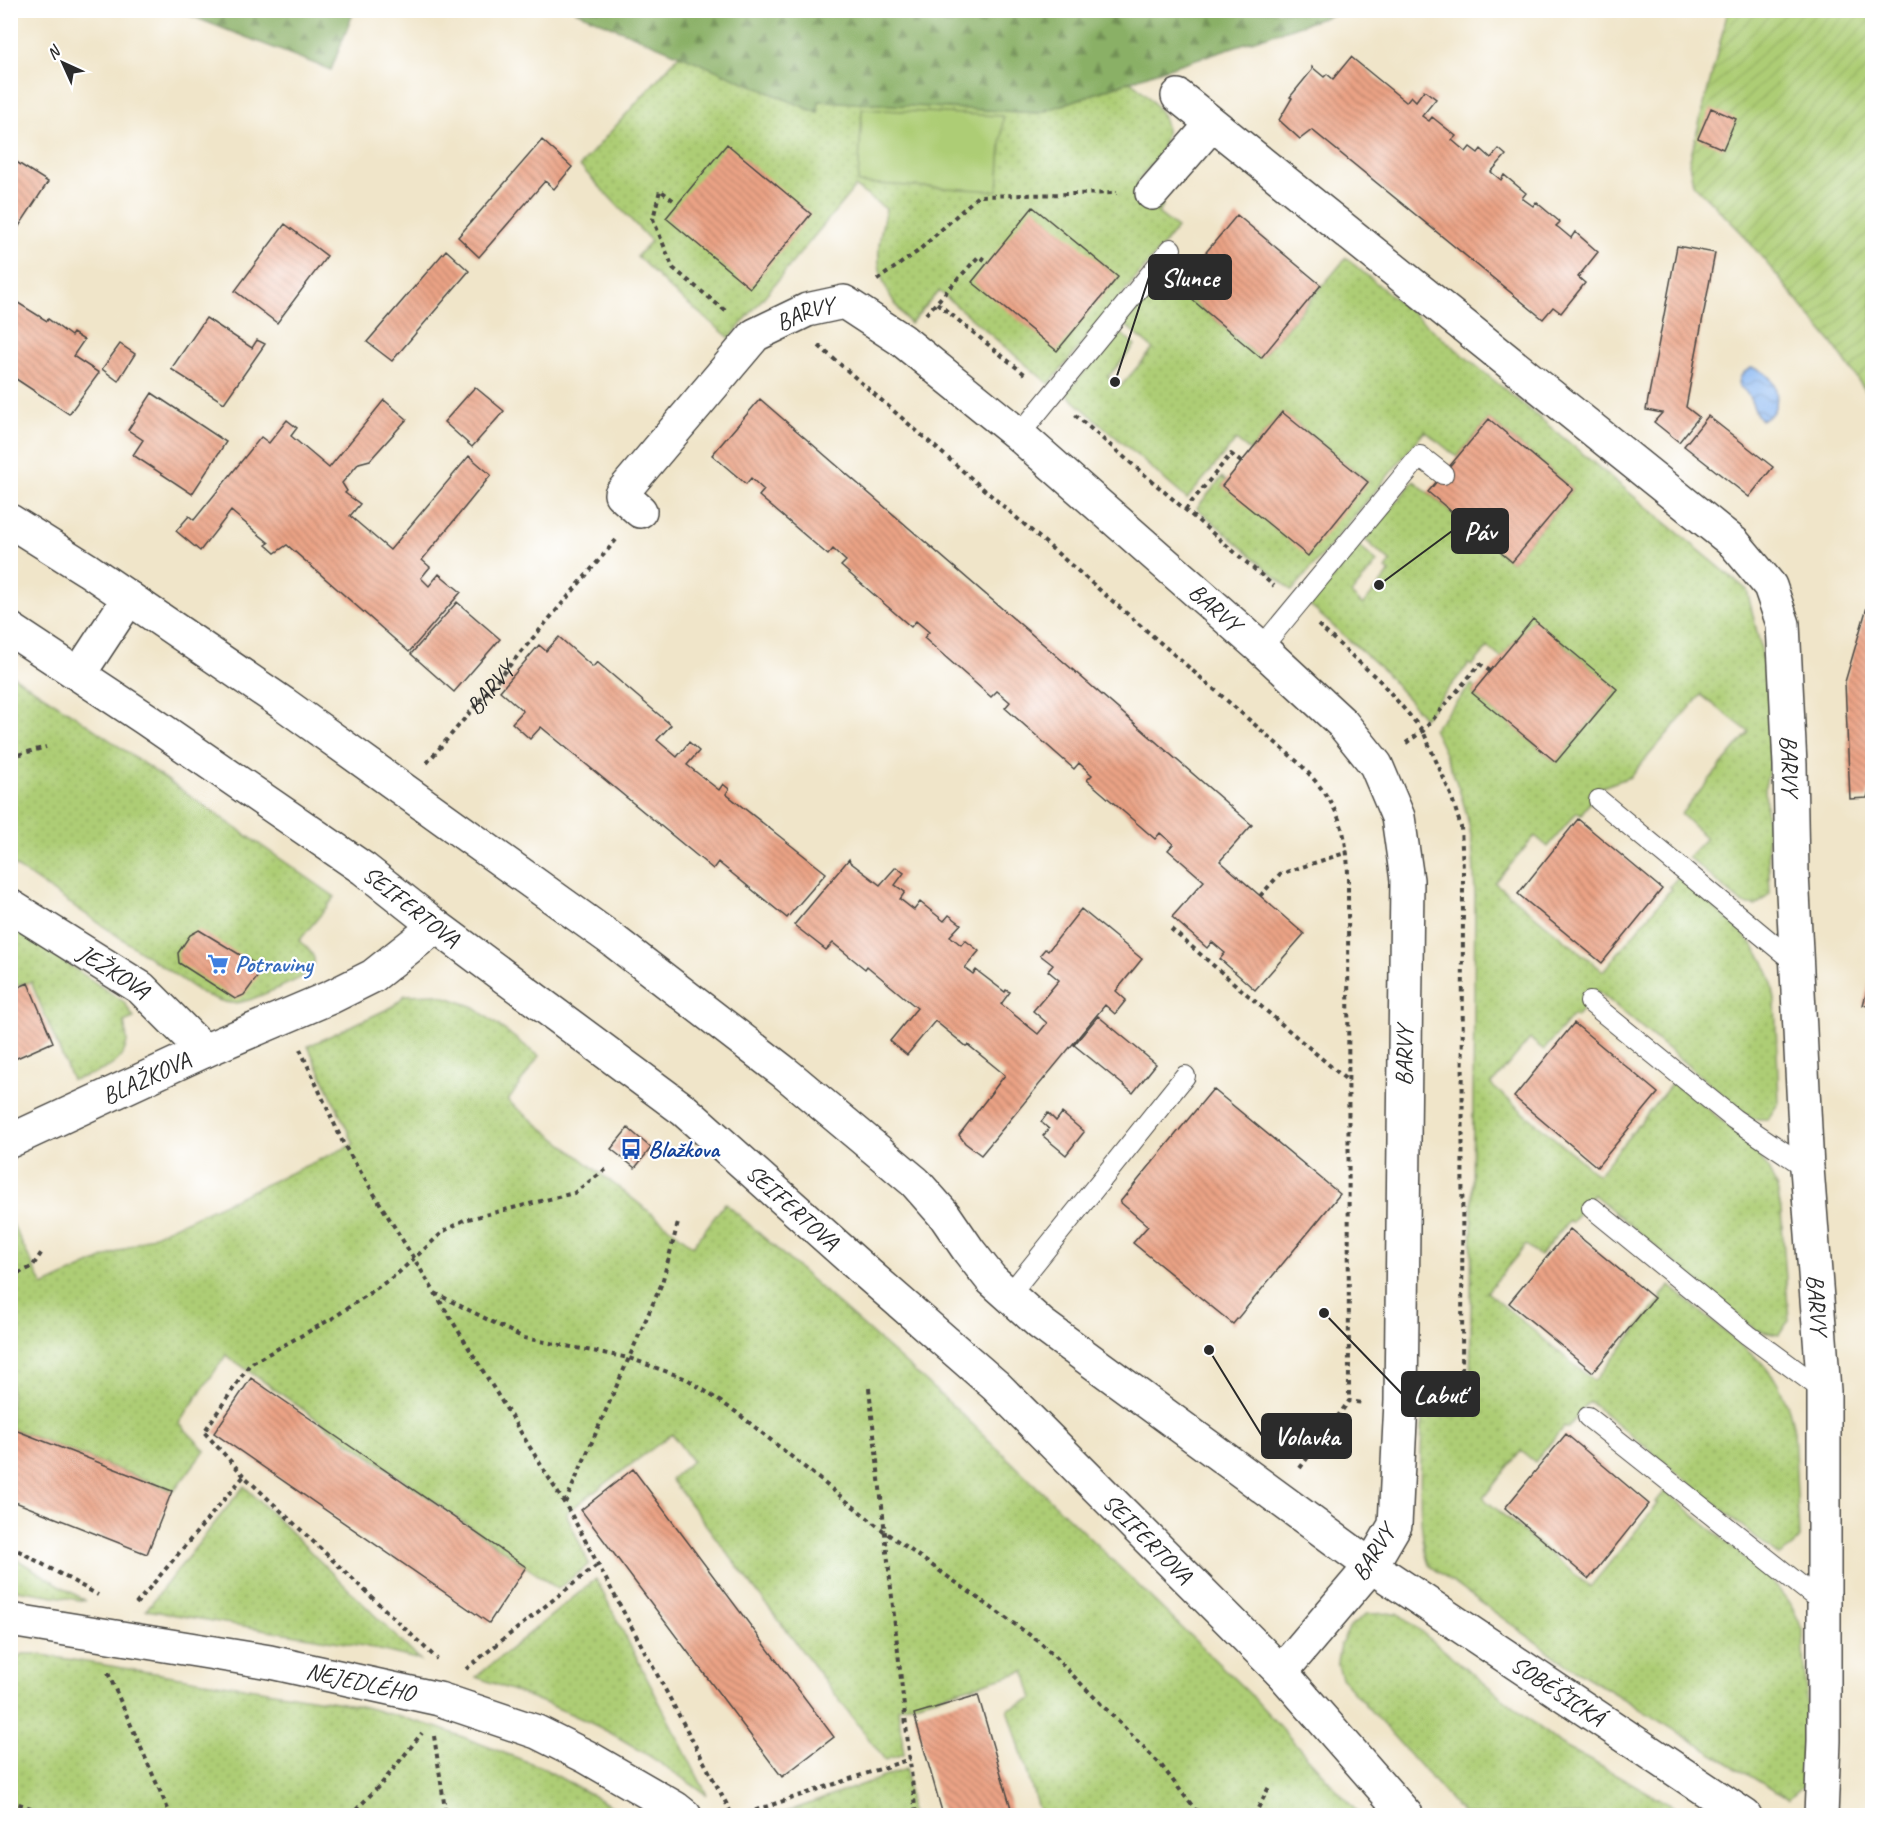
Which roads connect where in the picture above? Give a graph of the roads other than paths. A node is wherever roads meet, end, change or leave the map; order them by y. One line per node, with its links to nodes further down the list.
1 (1178, 96): 2 (street, BARVY)
2 (1212, 124): 3 (street); 16 (street, BARVY)
3 (1152, 193)
4 (1171, 249): 5 (lane)
5 (1019, 435): 7 (street, BARVY); 11 (street, BARVY)
6 (1443, 474): 11 (lane)
7 (640, 511)
8 (10, 521): 9 (street)
9 (129, 598): 12 (street); 23 (street)
10 (10, 629): 12 (street, SEIFERTOVA)
11 (1261, 648): 26 (street, BARVY)
12 (79, 674): 15 (street, SEIFERTOVA)
13 (1599, 800): 16 (lane)
14 (10, 906): 18 (street, JEŽKOVA)
15 (436, 926): 18 (street, BLAŽKOVA); 29 (street, SEIFERTOVA)
16 (1798, 964): 21 (street, BARVY)
17 (1590, 1002): 21 (lane)
18 (204, 1051): 20 (street, BLAŽKOVA)
19 (1185, 1076): 23 (lane)
20 (10, 1141)
21 (1807, 1168): 24 (street, BARVY)
22 (1592, 1208): 24 (lane)
23 (1009, 1294): 26 (street)
24 (1824, 1391): 27 (street, BARVY)
25 (1588, 1417): 27 (lane)
26 (1371, 1566): 29 (street, BARVY); 32 (street, SOBĚŠICKÁ)
27 (1824, 1604): 33 (street, BARVY)
28 (10, 1620): 30 (street, NEJEDLÉHO)
29 (1281, 1672): 31 (street, SEIFERTOVA)
30 (686, 1815)
31 (1407, 1815)
32 (1745, 1815)
33 (1821, 1815)

